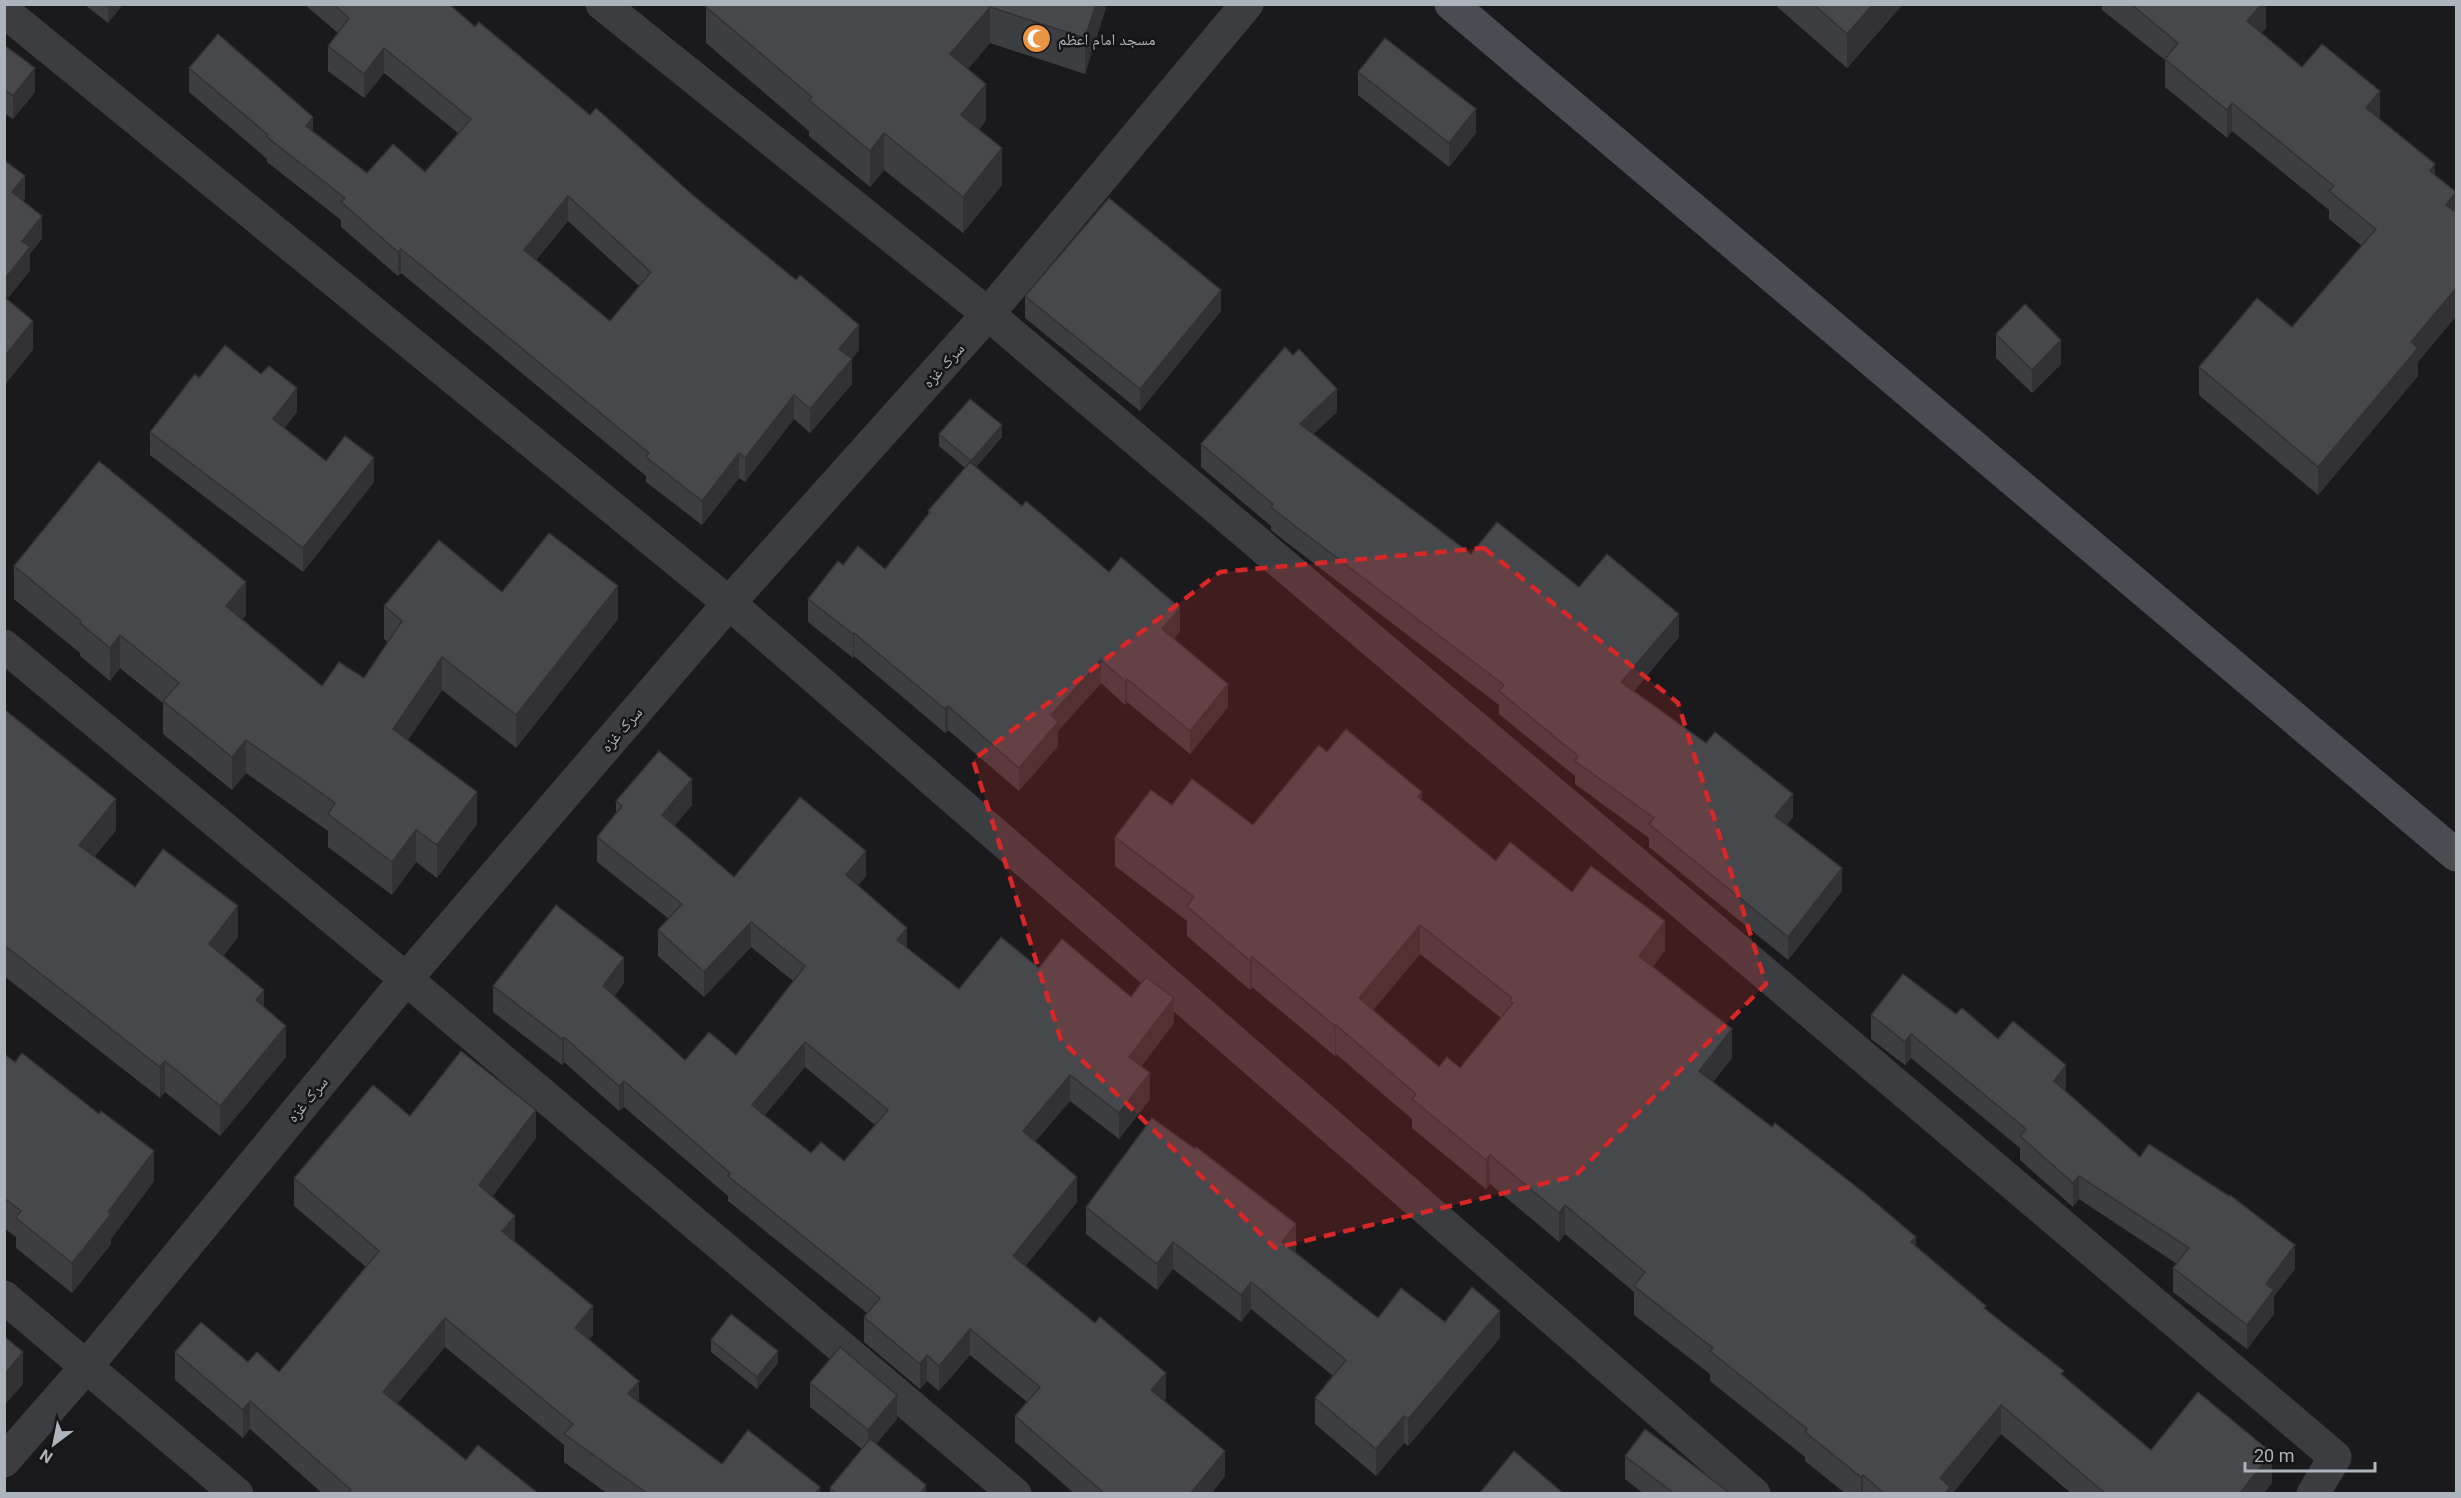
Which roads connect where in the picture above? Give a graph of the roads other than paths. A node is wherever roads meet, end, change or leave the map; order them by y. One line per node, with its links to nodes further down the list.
1 (602, 4): 5 (street)
2 (1247, 4): 5 (street, سرک غزه)
3 (1451, 4): 8 (street)
4 (4, 11): 6 (street)
5 (988, 315): 6 (street, سرک غزه); 16 (street)
6 (729, 603): 9 (street, سرک غزه); 15 (street)
7 (4, 645): 9 (street)
8 (2457, 855)
9 (406, 980): 11 (street, سرک غزه); 14 (street)
10 (4, 1297): 11 (street)
11 (86, 1367): 12 (street, سرک غزه); 13 (street)
12 (4, 1461)
13 (237, 1494)
14 (1015, 1494)
15 (1754, 1494)
16 (2313, 1494)

